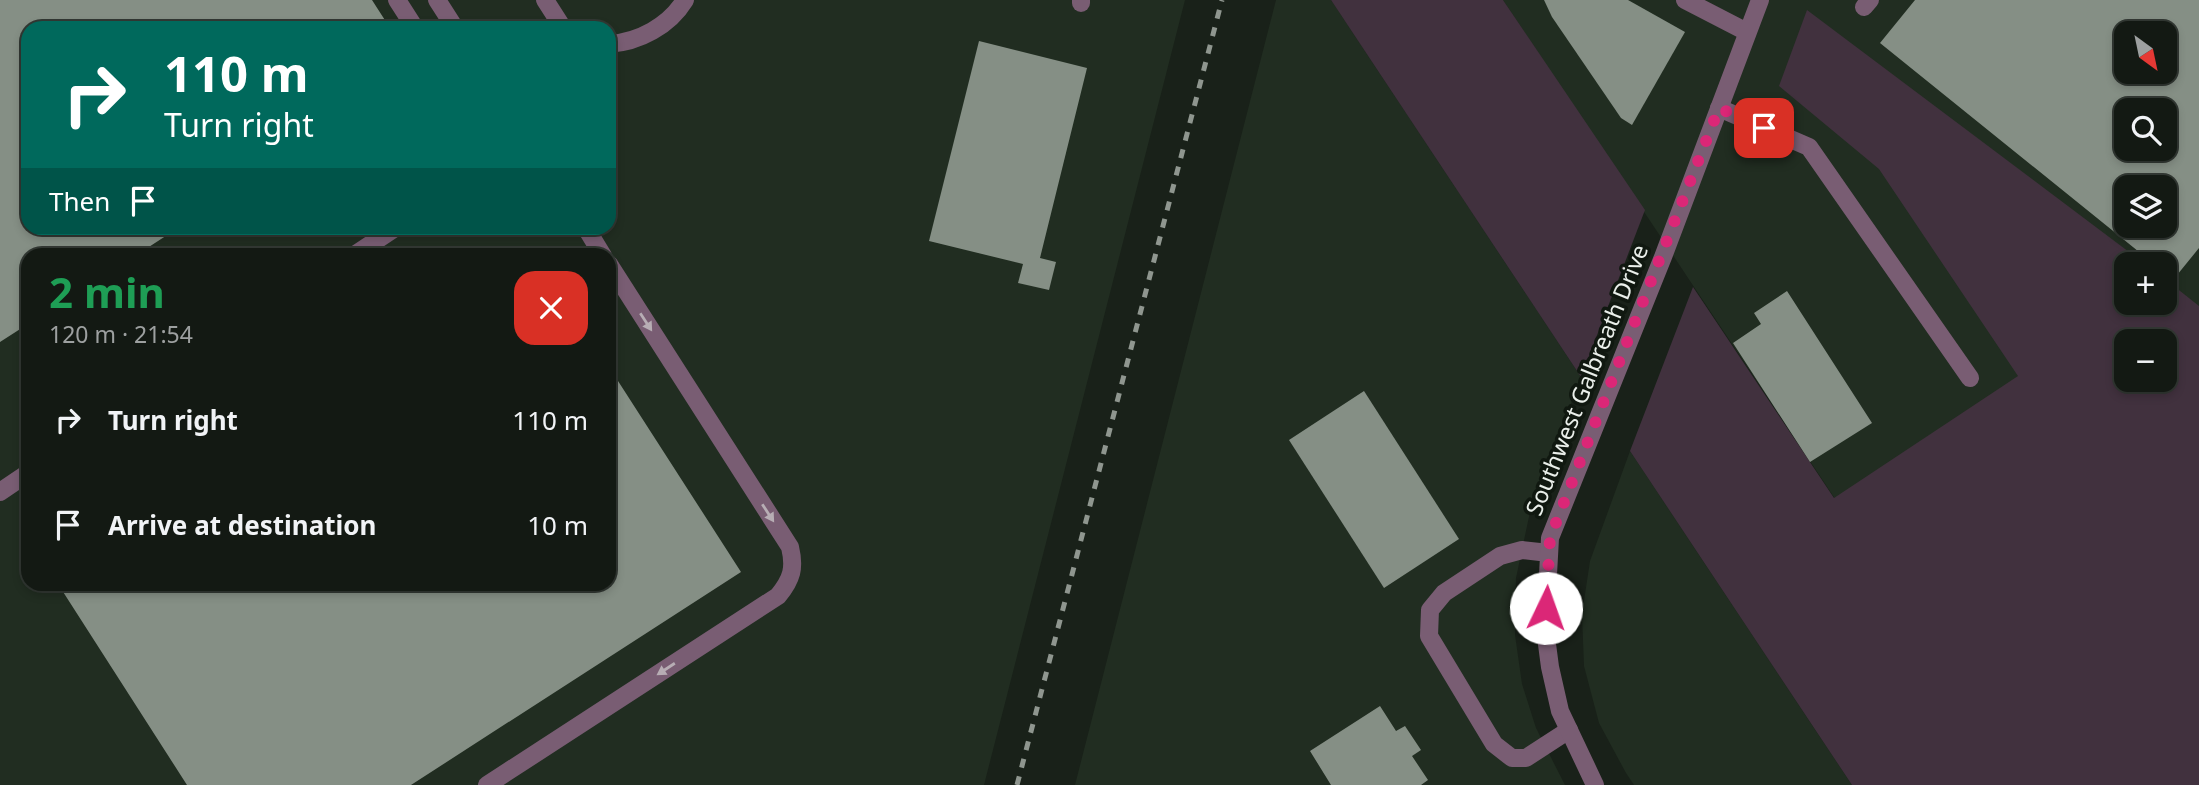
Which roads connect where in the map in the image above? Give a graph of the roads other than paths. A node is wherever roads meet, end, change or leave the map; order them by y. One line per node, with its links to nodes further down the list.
1 (397, 0): 7 (street)
2 (437, 0): 8 (street)
3 (545, 0): 9 (street)
4 (685, 0): 11 (street)
5 (1685, 0): 10 (street)
6 (1759, 0): 10 (street, Southwest Galbreath Drive)
7 (410, 21)
8 (450, 21)
9 (558, 21)
10 (1747, 32): 12 (street, Southwest Galbreath Drive)
11 (616, 44)
12 (1719, 108): 16 (street); 19 (street, Southwest Galbreath Drive)
13 (384, 235): 14 (street)
14 (365, 248)
15 (616, 275): 21 (street, one-way to 21)
16 (1970, 378)
17 (21, 478): 18 (street)
18 (0, 492)
19 (1549, 553): 20 (street, Southwest Galbreath Drive); 20 (street)
20 (1569, 730): 22 (street, Southwest Galbreath Drive)
21 (487, 785)
22 (1595, 785)

